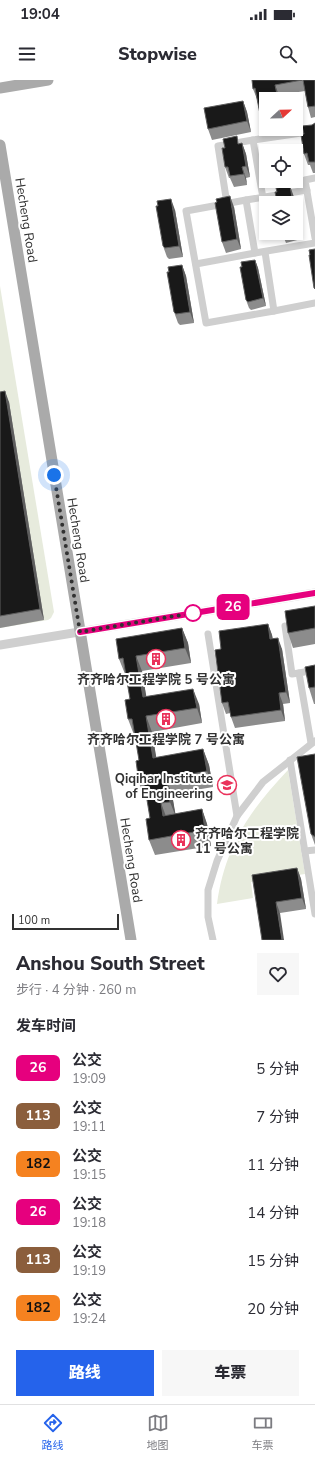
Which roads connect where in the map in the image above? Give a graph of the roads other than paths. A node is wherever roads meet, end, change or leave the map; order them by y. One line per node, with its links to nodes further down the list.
1 (48, 80): 2 (main road)
2 (0, 88)
3 (315, 130): 4 (street)
4 (253, 140): 8 (street); 12 (street)
5 (0, 145): 22 (main road, Hecheng Road)
6 (315, 178): 7 (street)
7 (307, 190): 9 (street); 13 (street)
8 (263, 196)
9 (274, 196)
10 (259, 198): 11 (street)
11 (246, 200): 12 (street); 16 (street)
12 (227, 204): 17 (street)
13 (315, 238)
14 (315, 243): 15 (street)
15 (265, 252): 16 (street); 19 (street)
16 (255, 253): 17 (street)
17 (196, 264): 19 (street)
18 (315, 303): 19 (street)
19 (274, 311)
20 (315, 593): 22 (street)
21 (284, 626): 26 (street)
22 (80, 632): 24 (street); 33 (main road, Hecheng Road)
23 (208, 634): 29 (street)
24 (0, 645)
25 (315, 670): 26 (street)
26 (299, 673): 27 (street)
27 (313, 742): 28 (street)
28 (290, 760): 29 (street); 31 (street)
29 (237, 816): 34 (street)
30 (315, 850): 31 (street)
31 (305, 851): 32 (street)
32 (315, 914)
33 (131, 940)
34 (212, 940)

